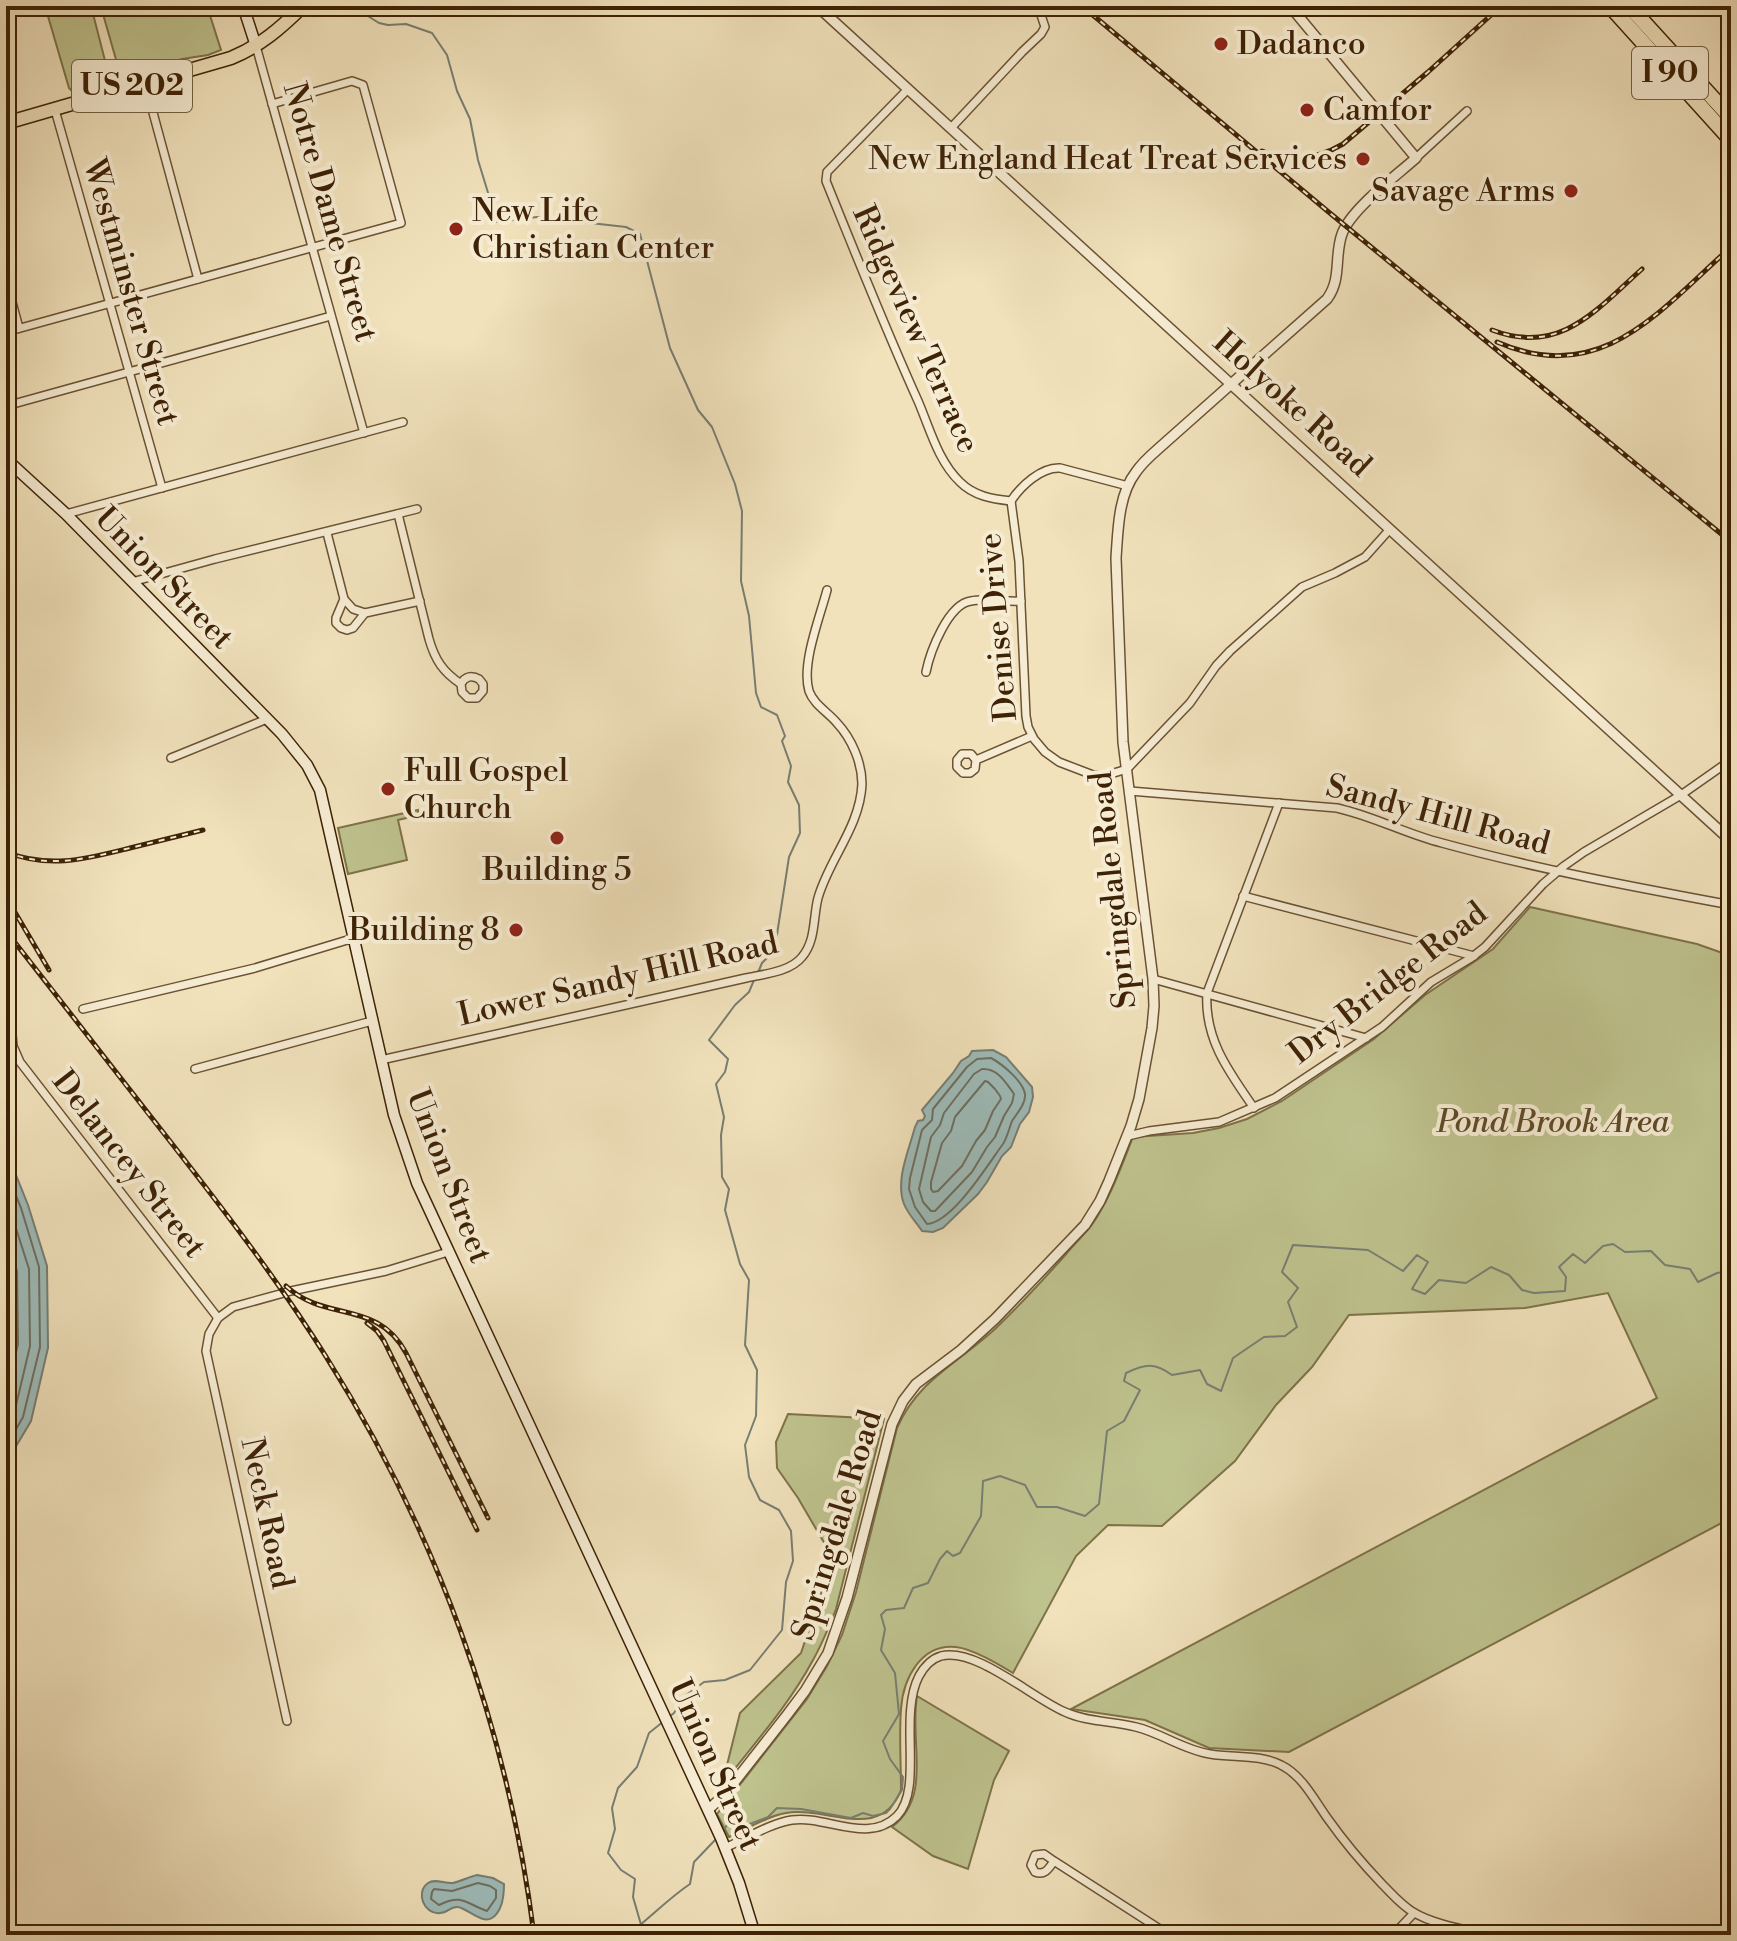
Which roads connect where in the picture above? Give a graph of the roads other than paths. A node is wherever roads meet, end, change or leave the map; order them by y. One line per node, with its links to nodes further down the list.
1 (243, 6): 8 (main road, Notre Dame Street)
2 (303, 6): 8 (highway, US 202)
3 (817, 6): 10 (street, Holyoke Road)
4 (1038, 6): 16 (street)
5 (1290, 6): 18 (street)
6 (1610, 6): 17 (highway, I 90)
7 (1629, 6): 14 (highway, I 90)
8 (256, 46): 9 (highway, US 202); 11 (street, Notre Dame Street)
9 (145, 83): 12 (highway, US 202); 20 (street)
10 (908, 89): 16 (street, Holyoke Road); 34 (street, Ridgeview Terrace)
11 (272, 104): 19 (street, Notre Dame Street); 19 (street)
12 (55, 110): 15 (highway, US 202); 22 (street, Westminster Street)
13 (1467, 111): 18 (street, Springdale Road)
14 (1731, 118)
15 (6, 123)
16 (951, 128): 27 (street, Holyoke Road)
17 (1731, 140)
18 (1416, 158): 27 (street, Springdale Road)
19 (312, 247): 20 (street); 23 (street, Notre Dame Street)
20 (198, 279): 22 (street)
21 (6, 280): 24 (street)
22 (110, 303): 24 (street); 26 (street, Westminster Street)
23 (331, 316): 26 (street); 30 (street, Notre Dame Street)
24 (19, 328): 25 (street)
25 (6, 332)
26 (129, 373): 28 (street); 33 (street, Westminster Street)
27 (1231, 384): 32 (street, Springdale Road); 38 (street, Holyoke Road)
28 (6, 406)
29 (403, 422): 30 (street)
30 (364, 433): 33 (street)
31 (6, 459): 36 (main road, Union Street)
32 (1128, 486): 34 (street); 53 (street, Springdale Road)
33 (162, 488): 36 (street)
34 (1011, 501): 44 (street, Denise Drive)
35 (417, 509): 37 (street)
36 (66, 514): 40 (main road, Union Street)
37 (398, 514): 39 (street); 43 (street)
38 (1390, 529): 53 (street); 55 (street, Holyoke Road)
39 (327, 533): 40 (street); 42 (street)
40 (132, 582): 48 (main road, Union Street)
41 (827, 590): 69 (street, Lower Sandy Hill Road)
42 (344, 599): 45 (street); 45 (street)
43 (420, 601): 45 (street); 47 (street)
44 (1021, 601): 46 (street); 49 (street, Denise Drive)
45 (365, 613)
46 (926, 672)
47 (461, 684)
48 (267, 719): 50 (street); 61 (main road, Union Street)
49 (1032, 736): 51 (street); 53 (street, Denise Drive)
50 (171, 758)
51 (976, 760)
52 (1731, 760): 55 (street, Dry Bridge Road)
53 (1127, 769): 54 (street, Springdale Road)
54 (1130, 791): 56 (street, Sandy Hill Road); 63 (street, Springdale Road)
55 (1681, 795): 57 (street, Holyoke Road); 58 (street, Dry Bridge Road)
56 (1279, 803): 58 (street, Sandy Hill Road); 59 (street)
57 (1731, 841)
58 (1556, 872): 60 (street, Sandy Hill Road); 62 (street, Dry Bridge Road)
59 (1243, 896): 62 (street); 64 (street)
60 (1731, 905)
61 (354, 938): 65 (street); 66 (main road, Union Street)
62 (1474, 956): 68 (street, Dry Bridge Road)
63 (1153, 979): 64 (street); 72 (street, Springdale Road)
64 (1207, 993): 68 (street); 71 (street)
65 (83, 1009)
66 (372, 1021): 69 (main road, Union Street); 70 (street)
67 (12, 1035): 74 (street, Delancey Street)
68 (1366, 1038): 71 (street, Dry Bridge Road)
69 (381, 1060): 73 (main road, Union Street)
70 (195, 1069)
71 (1254, 1108): 72 (street, Dry Bridge Road)
72 (1128, 1136): 76 (street, Springdale Road)
73 (448, 1252): 74 (street); 76 (main road, Union Street)
74 (218, 1318): 75 (street, Neck Road)
75 (287, 1721)
76 (708, 1810): 77 (main road, Union Street)
77 (721, 1838): 79 (street); 80 (main road, Union Street)
78 (1054, 1861): 81 (street)
79 (1414, 1913): 82 (street); 83 (street)
80 (755, 1935)
81 (1169, 1935)
82 (1393, 1935)
83 (1488, 1935)

